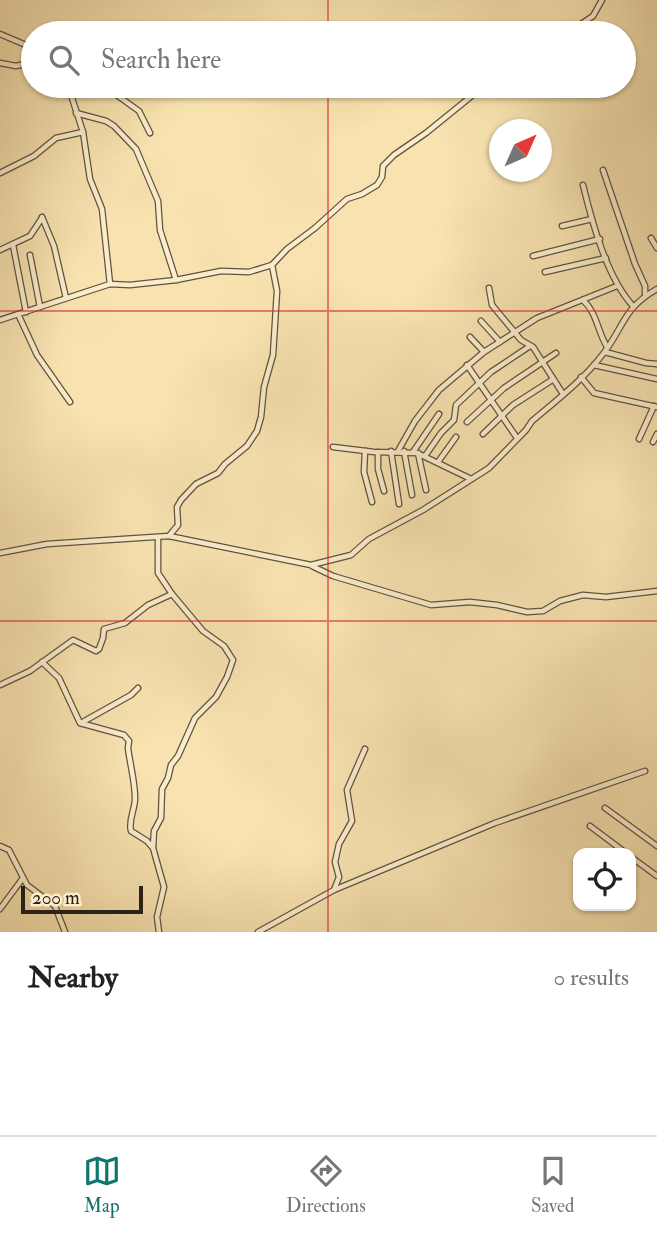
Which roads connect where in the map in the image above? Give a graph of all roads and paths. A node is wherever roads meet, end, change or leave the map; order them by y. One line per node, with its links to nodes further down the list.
1 (602, 0): 2 (street)
2 (586, 21)
3 (0, 34): 4 (street)
4 (21, 43)
5 (0, 63): 6 (street)
6 (21, 65)
7 (72, 98): 10 (street)
8 (121, 98): 12 (street)
9 (469, 98): 26 (street)
10 (76, 113): 11 (street); 28 (street)
11 (83, 132): 14 (street); 29 (street)
12 (150, 133)
13 (603, 170): 33 (street)
14 (0, 173)
15 (583, 185): 16 (street)
16 (592, 219): 17 (street); 19 (street)
17 (562, 226)
18 (651, 238): 21 (street)
19 (600, 239): 24 (street); 25 (street)
20 (13, 245): 22 (street); 34 (street); 38 (street)
21 (657, 248)
22 (0, 250)
23 (30, 255): 37 (street)
24 (533, 256)
25 (606, 258): 27 (street); 30 (street)
26 (272, 265): 28 (street); 84 (street)
27 (545, 272)
28 (176, 280): 29 (street)
29 (110, 284): 34 (street)
30 (617, 286): 35 (street); 36 (street)
31 (489, 288): 42 (street)
32 (657, 289): 33 (street)
33 (645, 294): 36 (street)
34 (66, 298): 37 (street)
35 (583, 300): 42 (street); 46 (street)
36 (633, 306): 46 (street)
37 (40, 307): 38 (street)
38 (26, 313): 39 (street)
39 (19, 314): 40 (street); 59 (street)
40 (0, 320)
41 (481, 321): 44 (street)
42 (514, 332): 44 (street); 45 (street)
43 (470, 337): 47 (street)
44 (500, 342): 47 (street)
45 (530, 345): 49 (street); 56 (street)
46 (606, 349): 50 (street); 52 (street)
47 (484, 352): 51 (street)
48 (556, 353): 49 (street)
49 (541, 363): 55 (street); 58 (street)
50 (657, 364)
51 (467, 365): 56 (street); 74 (street)
52 (594, 365): 53 (street); 54 (street)
53 (581, 377): 57 (street); 60 (street)
54 (657, 379)
55 (552, 380): 57 (street); 62 (street)
56 (478, 383): 58 (street); 76 (street)
57 (563, 394): 67 (street)
58 (490, 400): 62 (street); 63 (street)
59 (70, 402)
60 (655, 407): 68 (street)
61 (439, 414): 75 (street)
62 (501, 416): 64 (street); 67 (street)
63 (467, 422)
64 (483, 434)
65 (657, 434): 69 (street)
66 (456, 437): 77 (street)
67 (517, 438): 78 (street)
68 (639, 439)
69 (653, 442)
70 (332, 447): 71 (street)
71 (365, 451): 73 (street); 82 (street)
72 (391, 451): 73 (street); 74 (street); 83 (street)
73 (377, 452): 80 (street)
74 (401, 452): 75 (street); 81 (street)
75 (415, 452): 76 (street); 79 (street)
76 (425, 456): 77 (street)
77 (438, 462): 78 (street)
78 (471, 480): 87 (street)
79 (426, 490)
80 (384, 491)
81 (412, 495)
82 (372, 502)
83 (400, 504)
84 (169, 536): 85 (street); 87 (street)
85 (158, 539): 86 (street); 89 (street)
86 (0, 553)
87 (311, 565): 88 (street)
88 (657, 591)
89 (172, 594): 90 (street); 100 (street)
90 (42, 662): 91 (street); 93 (street)
91 (0, 685)
92 (138, 688): 93 (street)
93 (81, 724): 100 (street)
94 (365, 749): 105 (street)
95 (645, 771): 105 (street)
96 (605, 808): 99 (street)
97 (590, 826): 101 (street)
98 (0, 846): 104 (street)
99 (657, 846)
100 (153, 848): 108 (street)
101 (619, 848)
102 (636, 861): 103 (street)
103 (657, 876)
104 (23, 878): 106 (street); 107 (street)
105 (334, 890): 109 (street)
106 (0, 909)
107 (65, 932)
108 (159, 932)
109 (258, 932)

